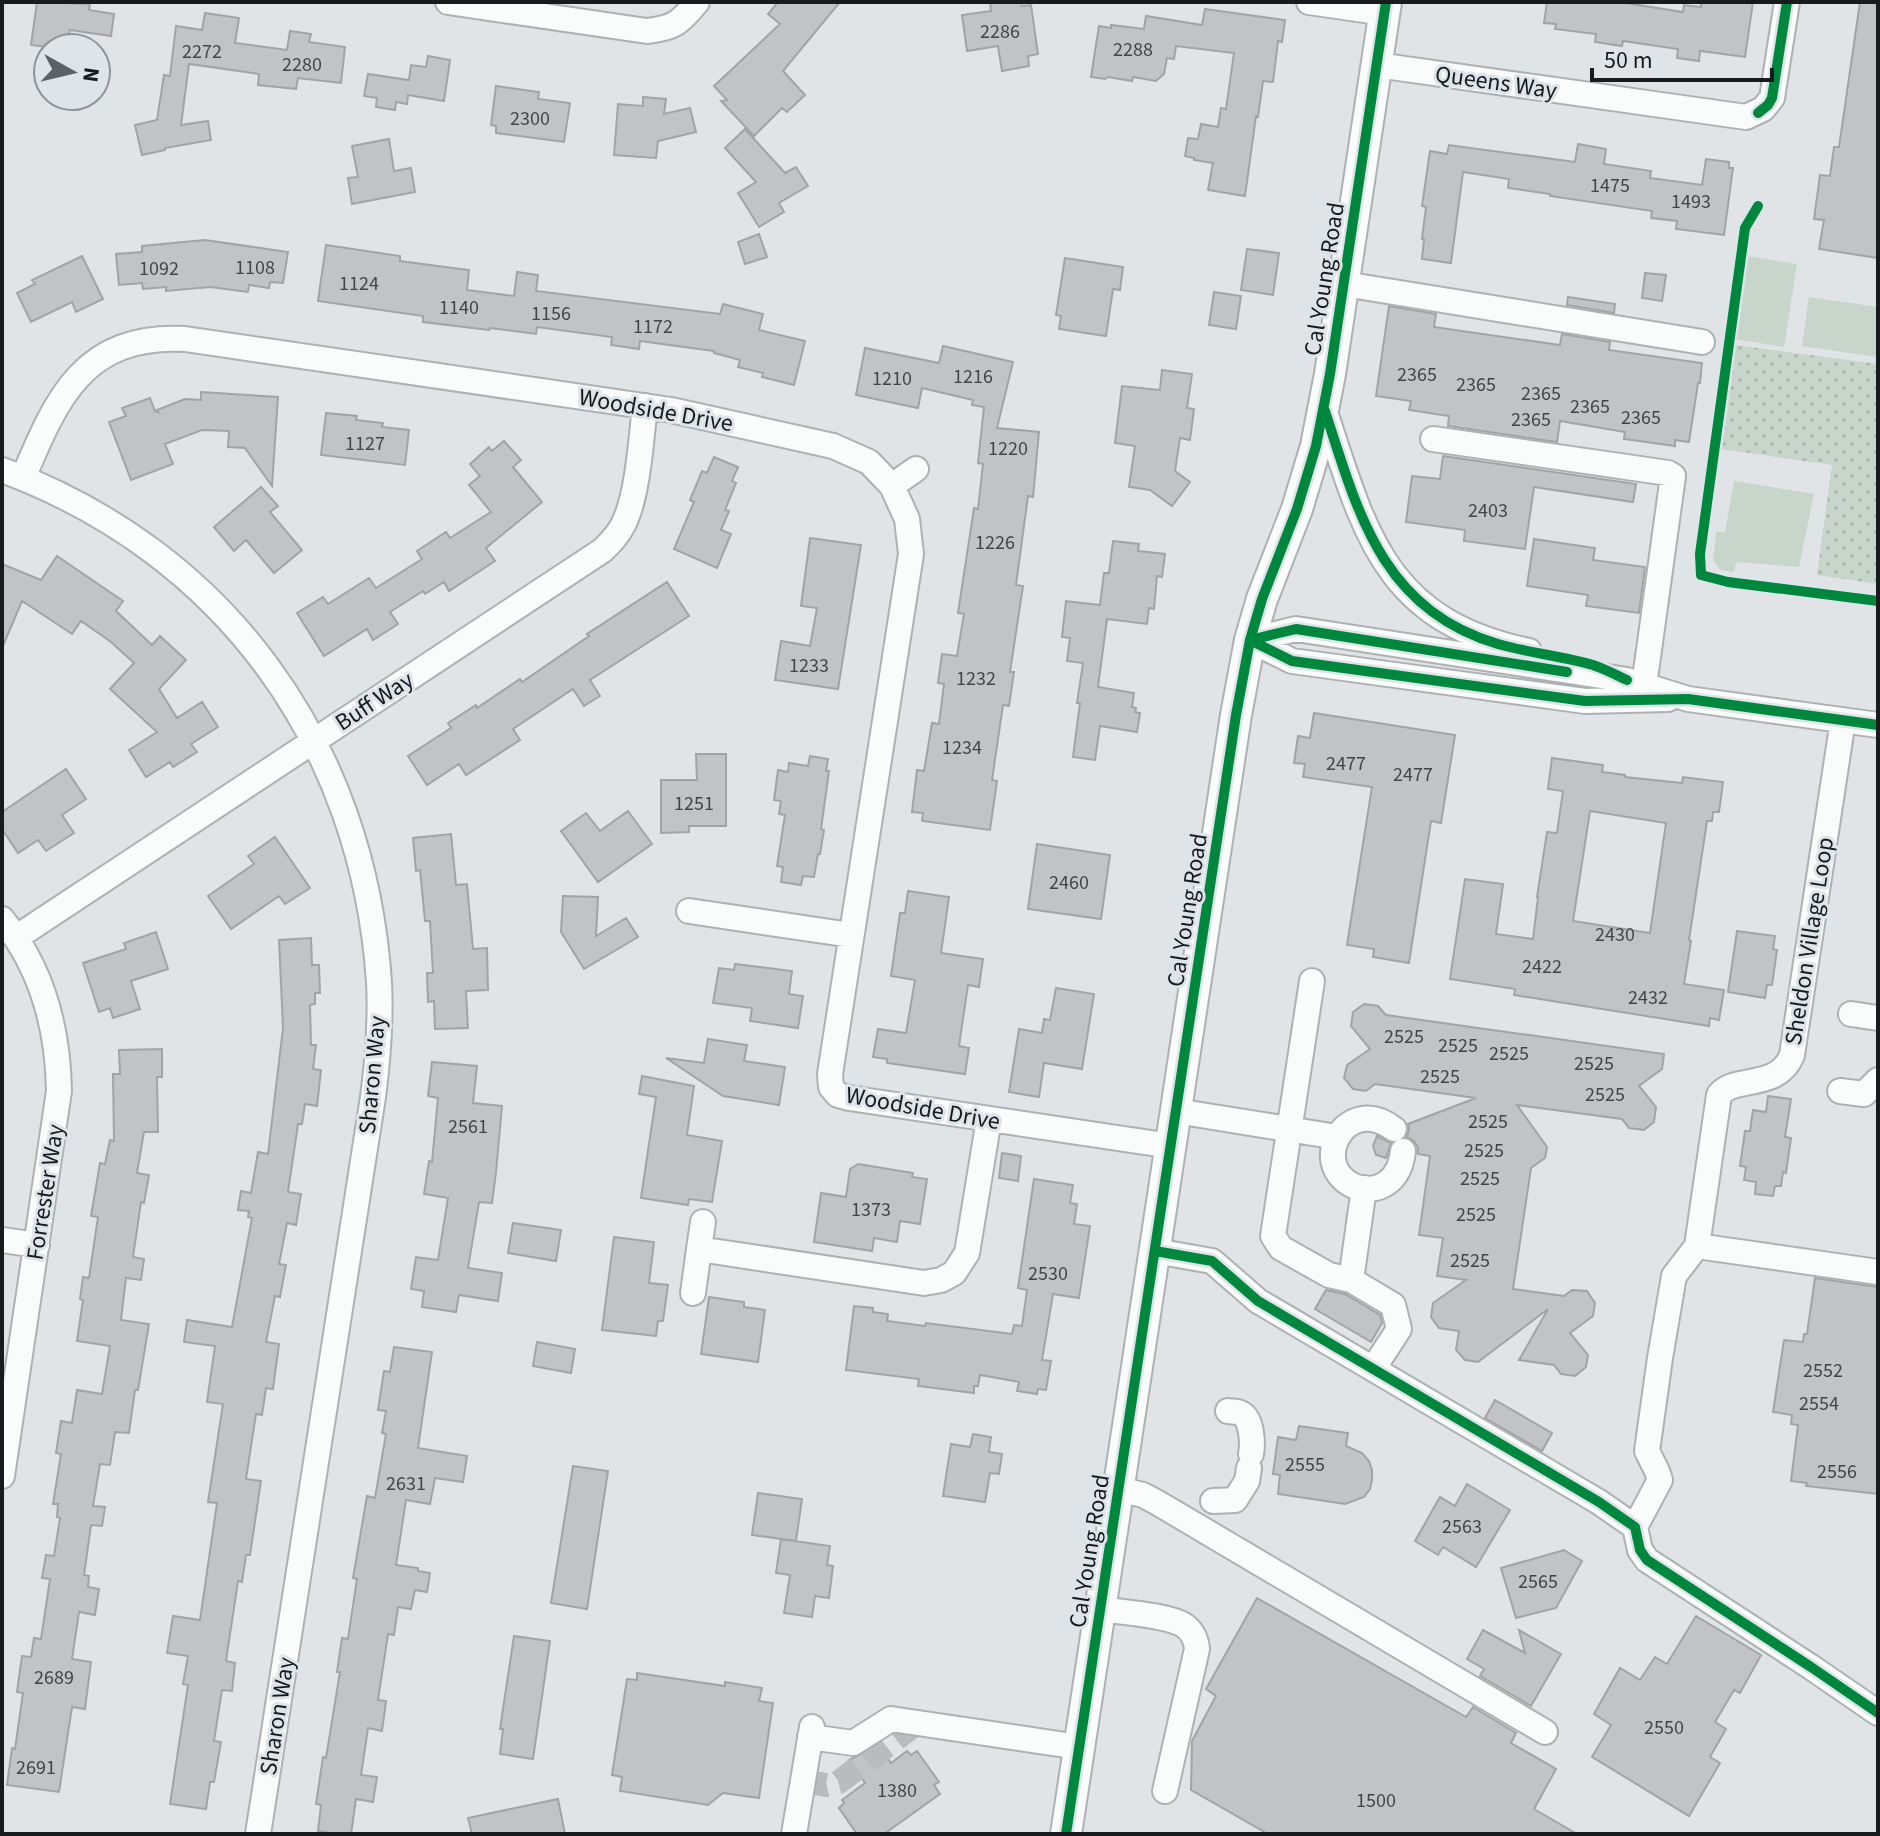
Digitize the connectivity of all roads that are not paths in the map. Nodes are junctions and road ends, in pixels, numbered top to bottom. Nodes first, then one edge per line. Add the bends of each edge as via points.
1 (448, 2) edge
2 (697, 2) edge
3 (1309, 2) edge
4 (1787, 2) edge
5 (1386, 8) edge
6 (1377, 65) junction
7 (1344, 284) junction
8 (1702, 342) dead end
9 (645, 406) junction
10 (1324, 409) junction
11 (1433, 439) dead end
12 (916, 469) dead end
13 (13, 474) edge
14 (892, 486) junction
15 (1250, 640) junction
16 (1635, 683) junction
17 (1688, 699) junction
18 (1843, 720) junction
19 (1878, 725) edge
20 (314, 741) junction
21 (689, 911) dead end
22 (9, 928) edge
23 (851, 935) junction
24 (1312, 981) dead end
25 (1851, 1014) dead end
26 (1878, 1018) edge
27 (1878, 1080) edge
28 (1840, 1091) dead end
29 (1176, 1111) junction
30 (989, 1119) junction
31 (1288, 1130) junction
32 (1337, 1137) junction
33 (1171, 1146) junction
34 (1364, 1188) junction
35 (703, 1222) dead end
36 (2, 1240) edge
37 (37, 1245) junction
38 (1697, 1246) junction
39 (699, 1249) junction
40 (1155, 1251) junction
41 (1878, 1272) edge
42 (1351, 1280) junction
43 (693, 1293) dead end
44 (1373, 1369) junction
45 (1228, 1411) dead end
46 (2, 1476) edge
47 (1118, 1489) junction
48 (1213, 1501) dead end
49 (1635, 1527) junction
50 (1100, 1609) junction
51 (1873, 1701) edge
52 (1545, 1732) dead end
53 (1079, 1747) junction
54 (1165, 1791) dead end
55 (258, 1834) edge
56 (794, 1834) edge
57 (1066, 1834) edge

1 - 2 street via 647,31 674,25
3 - 5 street
4 - 6 street, Queens Way via 1772,98 1751,116
5 - 6 main road, Cal Young Road
6 - 7 main road, Cal Young Road
7 - 8 street
7 - 10 main road, Cal Young Road
9 - 13 street, Woodside Drive via 185,339 154,339 121,346 86,369 56,405
9 - 14 street, Woodside Drive via 833,446 869,462
9 - 20 street, Buff Way via 631,501 612,541
10 - 15 main road, Cal Young Road via 1306,481
10 - 16 street via 1370,537 1414,597 1451,625 1481,638 1593,665
11 - 16 street via 1673,476
12 - 14 street
13 - 20 street, Sharon Way via 97,514 159,555 239,630 279,682
14 - 23 street, Woodside Drive via 907,519 911,554
15 - 16 street via 1296,629
15 - 17 street via 1292,661 1585,701
15 - 29 main road, Cal Young Road
16 - 17 street
17 - 18 street
18 - 19 street
18 - 38 street, Sheldon Village Loop via 1792,1055 1768,1078 1720,1090
20 - 22 street, Buff Way
20 - 55 street, Sharon Way via 343,810 370,911 379,984 378,1057
21 - 23 street
22 - 37 street, Forrester Way via 43,991 59,1070
23 - 30 street, Woodside Drive via 830,1074 833,1092
24 - 31 street
25 - 26 street
27 - 28 street via 1864,1094
29 - 31 street
29 - 33 main road, Cal Young Road
30 - 33 street, Woodside Drive
30 - 39 street via 970,1246 954,1273 941,1280 924,1283
31 - 32 street
31 - 42 street via 1273,1236 1281,1248 1329,1275
32 - 34 street via 1333,1153 1339,1174
32 - 34 street via 1350,1123 1373,1119 1385,1122 1399,1140 1402,1163 1397,1173 1380,1187
33 - 40 main road, Cal Young Road
34 - 42 street
35 - 39 street
36 - 37 street
37 - 46 street, Forrester Way
38 - 41 street
38 - 49 street, Sheldon Village Loop via 1672,1282 1647,1446 1660,1480
39 - 43 street
40 - 44 street via 1212,1261 1258,1301
40 - 47 main road, Cal Young Road
42 - 44 street via 1393,1305 1399,1329
44 - 49 street
45 - 48 street via 1242,1414 1253,1441 1247,1481 1235,1500
47 - 50 main road, Cal Young Road
47 - 52 street via 1158,1503
49 - 51 street via 1647,1560
50 - 53 main road, Cal Young Road
50 - 54 street via 1174,1621 1188,1628 1196,1641
53 - 56 street via 891,1719 853,1743 811,1732
53 - 57 main road, Cal Young Road

